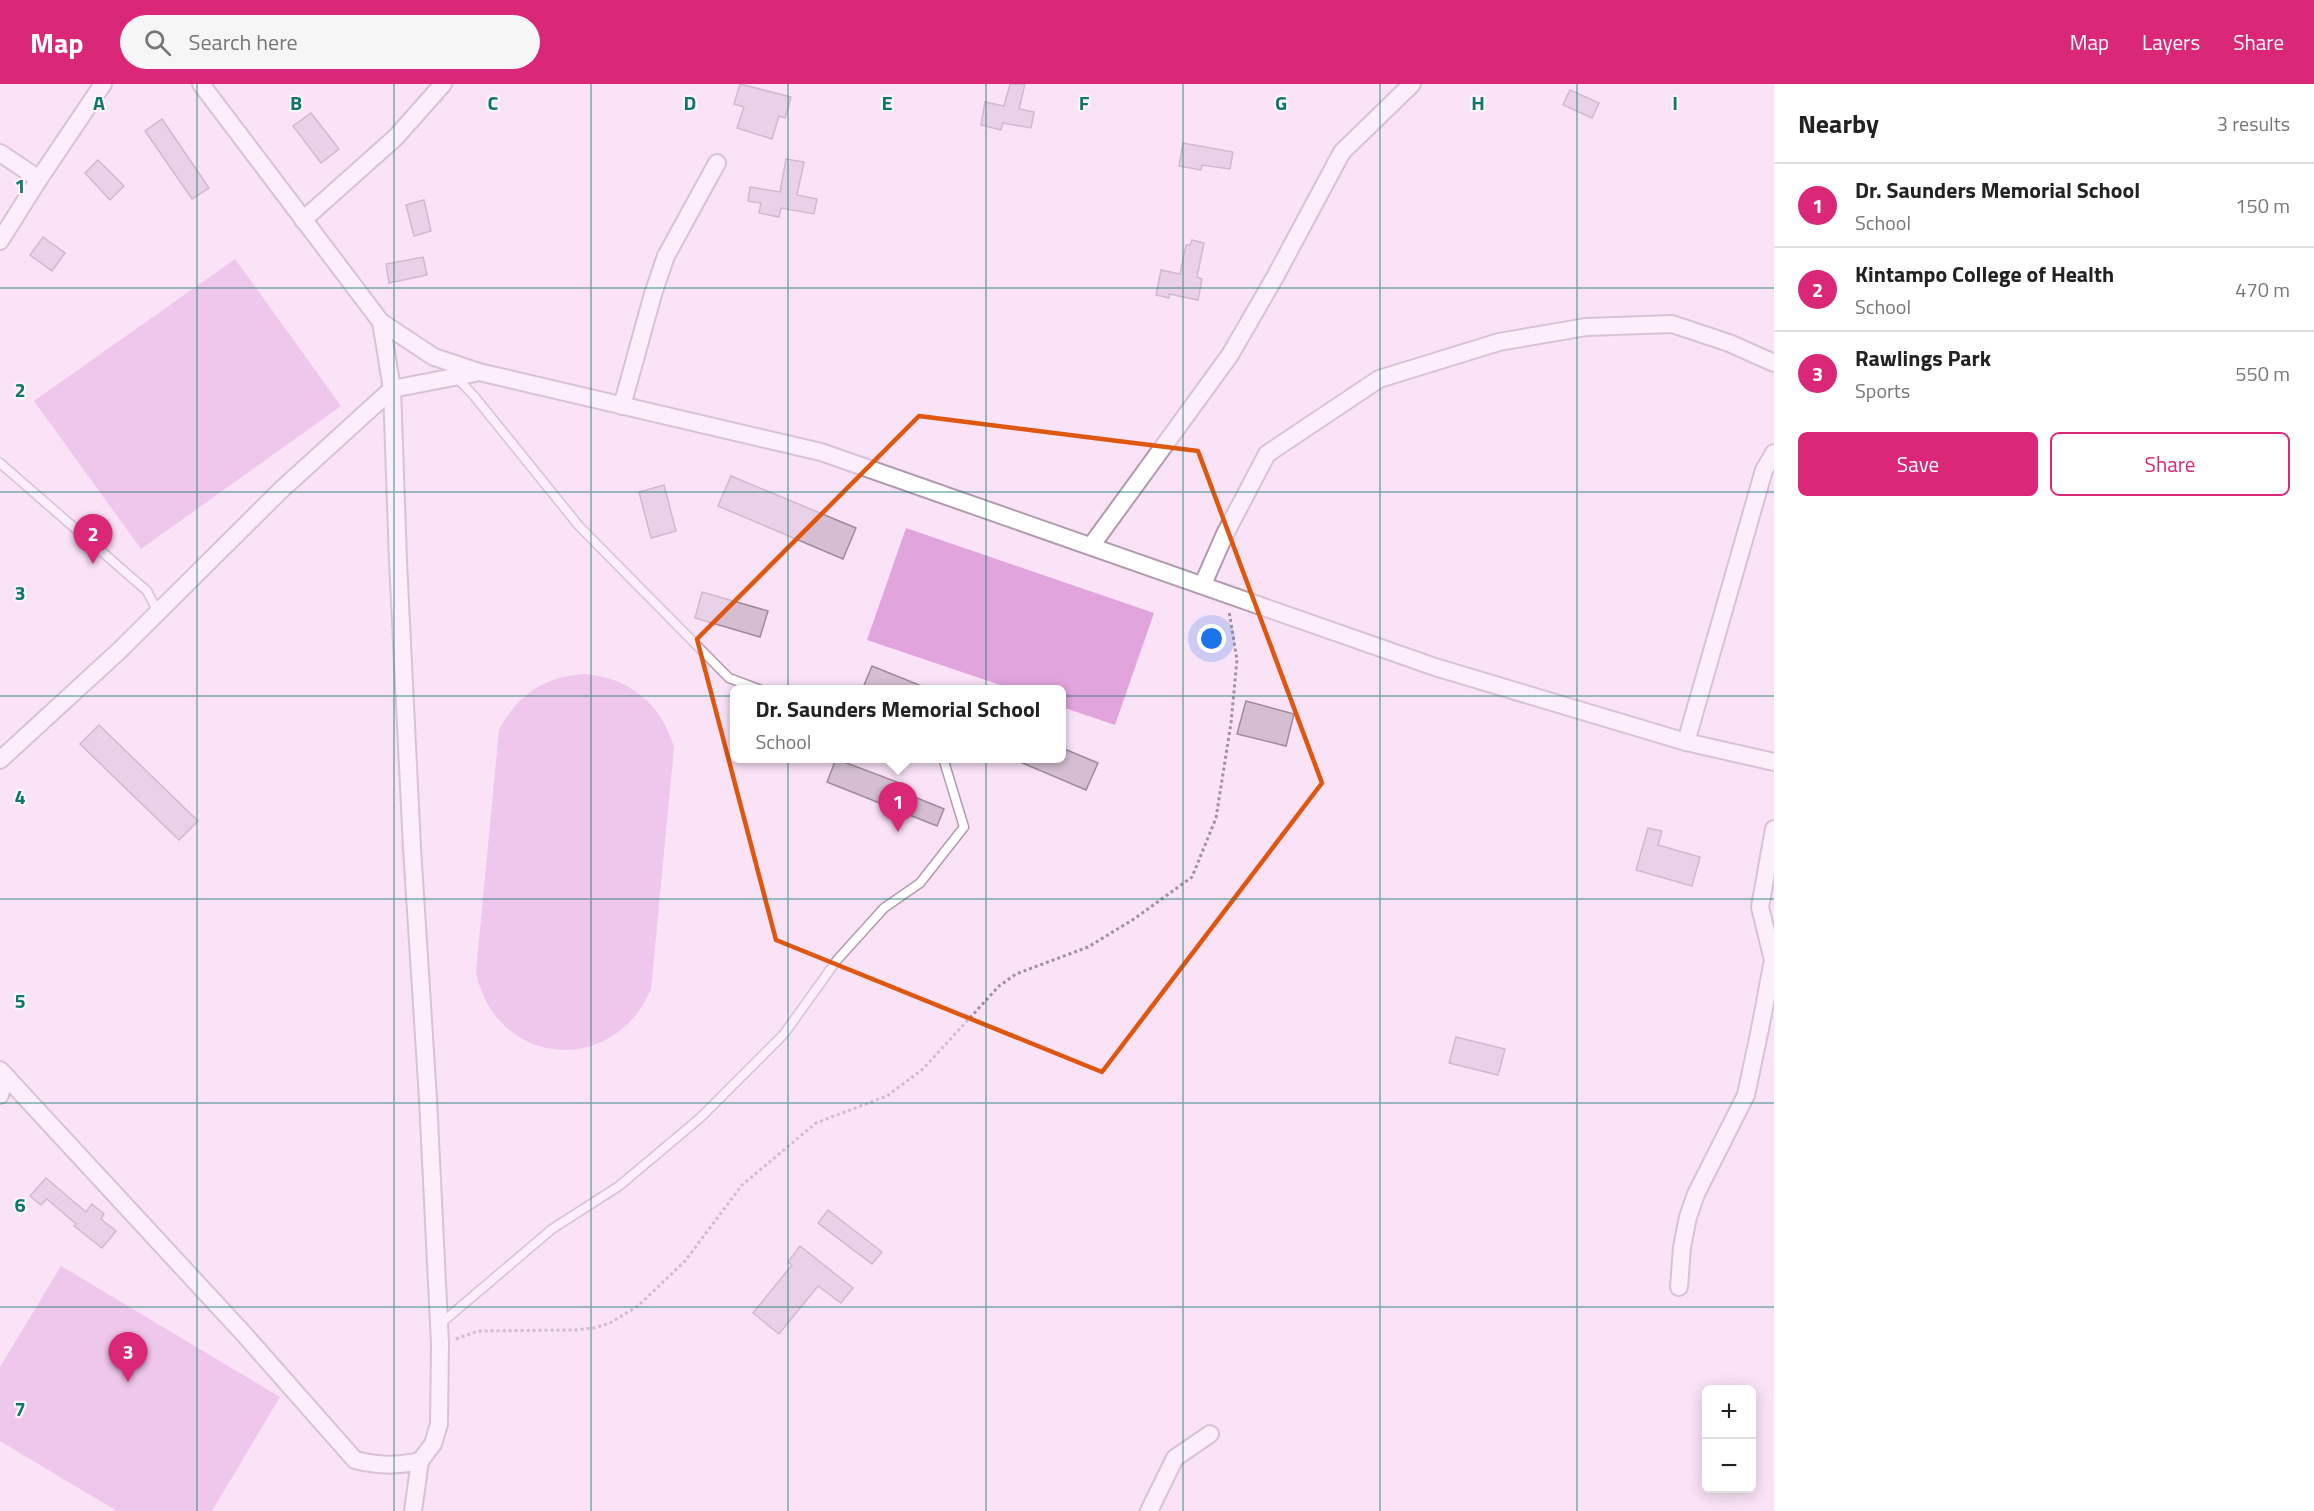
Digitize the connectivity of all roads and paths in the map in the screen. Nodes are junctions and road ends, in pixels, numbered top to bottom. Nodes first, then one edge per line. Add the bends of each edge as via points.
1 (104, 84) edge
2 (201, 84) edge
3 (443, 84) edge
4 (1412, 84) edge
5 (0, 153) edge
6 (717, 163) dead end
7 (39, 179) junction
8 (303, 220) junction
9 (0, 241) edge
10 (381, 322) junction
11 (1774, 363) edge
12 (479, 372) junction
13 (455, 376) junction
14 (392, 389) junction
15 (621, 406) junction
16 (1774, 453) edge
17 (0, 463) edge
18 (1091, 546) junction
19 (1203, 584) junction
20 (1226, 592) junction
21 (158, 612) junction
22 (748, 685) edge
23 (1686, 742) junction
24 (0, 760) edge
25 (1774, 762) edge
26 (945, 763) edge
27 (1774, 829) edge
28 (2, 1072) edge
29 (0, 1095) edge
30 (1679, 1287) dead end
31 (439, 1326) junction
32 (440, 1344) junction
33 (1210, 1434) dead end
34 (420, 1461) junction
35 (413, 1511) edge
36 (1149, 1511) edge

1 - 7 street
2 - 8 street
3 - 8 street via 396,137
4 - 18 street via 1342,152 1230,355
5 - 7 street
6 - 15 street via 666,256
7 - 9 street
8 - 10 street
10 - 12 street via 434,357
10 - 14 street
11 - 19 street via 1672,324 1586,327 1499,342 1379,379 1267,454
12 - 13 street
12 - 15 street
13 - 14 street
13 - 22 lane via 579,526 729,678
14 - 21 street via 280,490
14 - 31 street via 408,777
15 - 18 street via 822,452
16 - 23 street via 1764,470
17 - 21 lane via 147,591
18 - 19 street
19 - 20 street
20 - 23 street via 1435,667
20 - 32 path via 1237,660 1231,723 1216,818 1192,877 1088,947 1016,974 999,986 923,1069 887,1096 816,1123 742,1185 685,1261 638,1306 594,1328 478,1331
21 - 24 street
23 - 25 street
26 - 31 lane via 964,827 920,883 884,908 837,960 784,1034 700,1118 619,1186 552,1229
27 - 30 street via 1760,907 1773,960 1760,1029 1746,1095 1688,1216
28 - 29 street
28 - 34 street via 355,1460 377,1466
31 - 32 street
32 - 34 street via 439,1424 433,1444
33 - 36 street via 1175,1458
34 - 35 street

